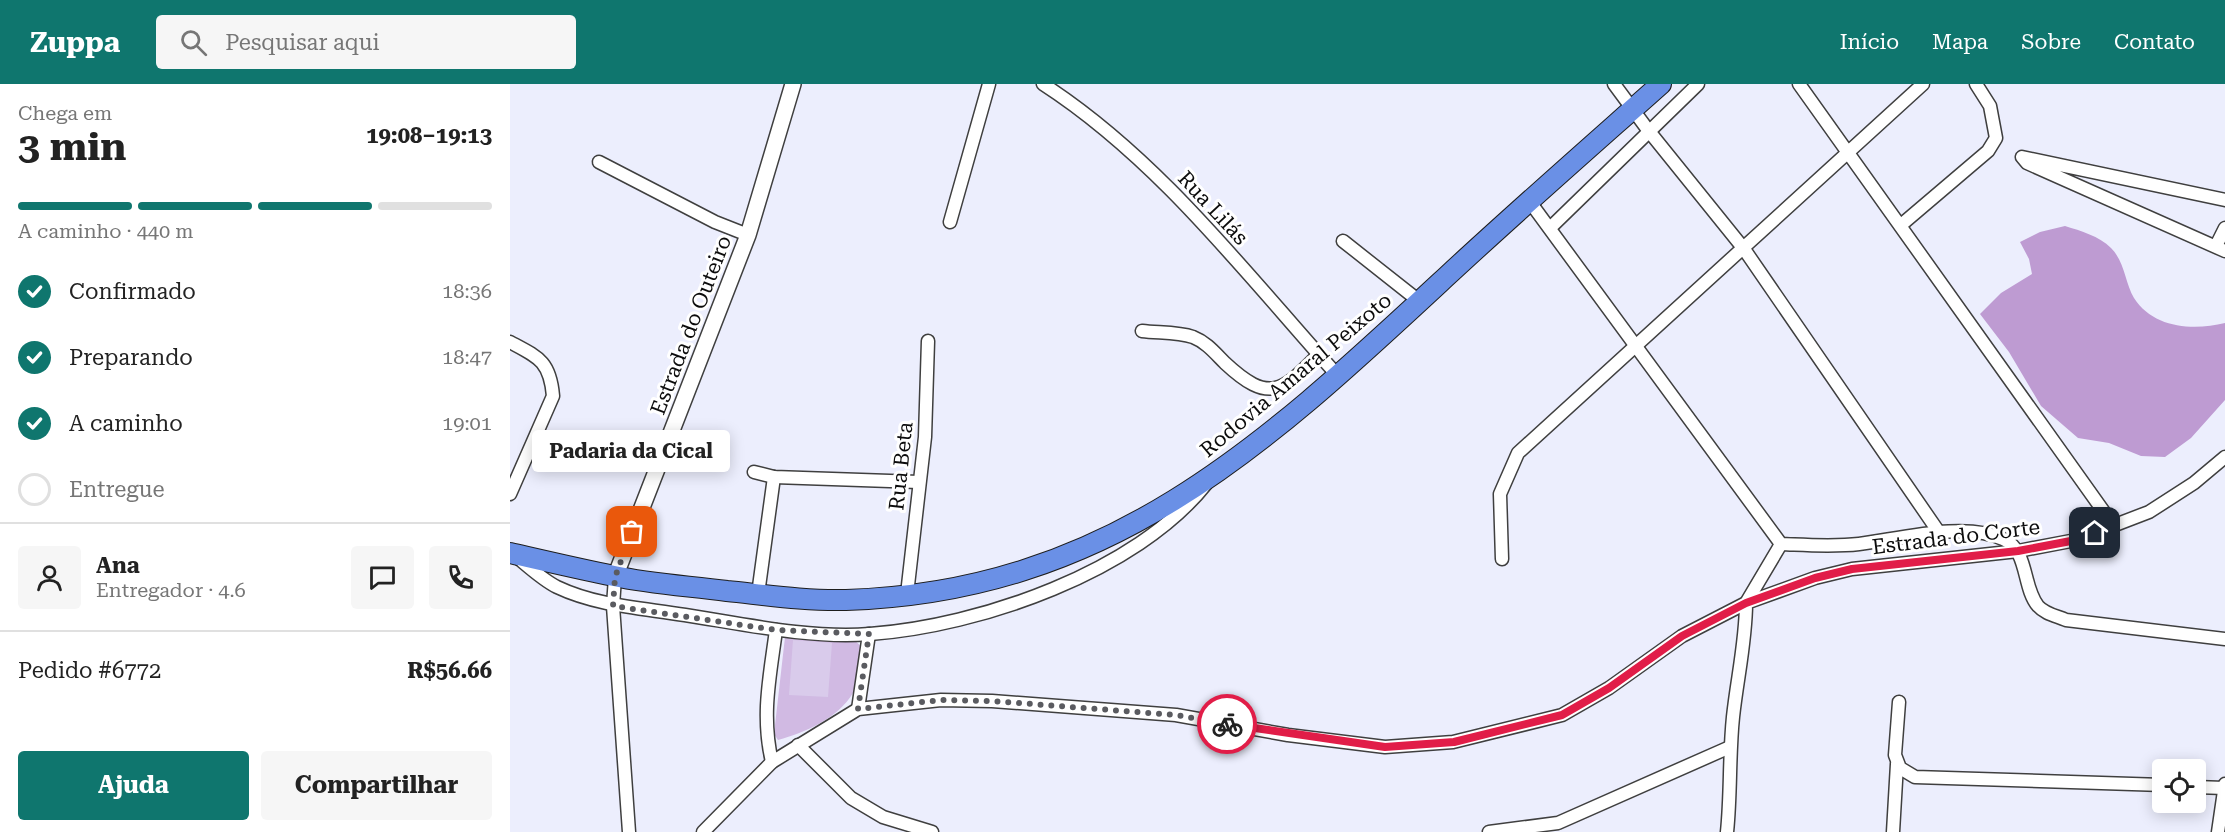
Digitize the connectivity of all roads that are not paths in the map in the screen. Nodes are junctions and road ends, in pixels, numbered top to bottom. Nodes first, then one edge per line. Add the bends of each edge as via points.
1 (794, 84) edge
2 (989, 84) edge
3 (1043, 84) edge
4 (1614, 84) edge
5 (1661, 84) edge
6 (1698, 84) edge
7 (1798, 84) edge
8 (1923, 84) edge
9 (1976, 84) edge
10 (1632, 110) junction
11 (1648, 130) junction
12 (1846, 153) junction
13 (599, 162) dead end
14 (2225, 200) edge
15 (1530, 202) junction
16 (950, 222) dead end
17 (1900, 225) junction
18 (1550, 228) junction
19 (2225, 228) edge
20 (748, 235) junction
21 (1343, 241) dead end
22 (1744, 249) junction
23 (2220, 249) edge
24 (1419, 301) junction
25 (1142, 331) dead end
26 (928, 341) dead end
27 (510, 342) edge
28 (1634, 344) junction
29 (1319, 354) junction
30 (1338, 376) junction
31 (2225, 457) edge
32 (754, 472) dead end
33 (774, 477) junction
34 (1212, 477) junction
35 (919, 482) junction
36 (510, 494) edge
37 (2114, 526) junction
38 (1938, 531) junction
39 (1781, 544) junction
40 (2018, 551) junction
41 (512, 554) edge
42 (1502, 558) dead end
43 (615, 577) junction
44 (758, 594) junction
45 (907, 594) junction
46 (1746, 603) junction
47 (613, 606) junction
48 (776, 630) junction
49 (869, 634) junction
50 (2225, 639) edge
51 (1899, 702) dead end
52 (858, 709) junction
53 (798, 745) junction
54 (1730, 747) junction
55 (772, 762) junction
56 (1897, 764) junction
57 (2152, 786) edge
58 (2225, 786) edge
59 (2206, 787) edge
60 (1558, 827) edge
61 (629, 832) edge
62 (703, 832) edge
63 (932, 832) edge
64 (1489, 832) edge
65 (1727, 832) edge
66 (1893, 832) edge
67 (2218, 832) edge

1 - 20 street, Estrada do Outeiro
2 - 16 street
3 - 29 street, Rua Lilás via 1140,159
4 - 10 street
5 - 10 highway, Rodovia Amaral Peixoto
6 - 11 street
7 - 12 street
8 - 12 street
9 - 17 street via 1990,106 1996,138 1989,151
10 - 11 street
10 - 15 highway, Rodovia Amaral Peixoto
11 - 18 street
11 - 22 street
12 - 17 street
12 - 22 street
13 - 20 street
14 - 23 street via 2022,158
15 - 18 street
15 - 24 highway, Rodovia Amaral Peixoto
17 - 37 street
18 - 28 street
19 - 23 street
20 - 43 street, Estrada do Outeiro
21 - 24 street
22 - 28 street
22 - 38 street
24 - 30 highway, Rodovia Amaral Peixoto
25 - 29 street via 1192,337 1266,390 1286,386
26 - 35 street, Rua Beta via 925,437
27 - 36 street via 541,358 553,396
28 - 39 street
28 - 42 street via 1518,453 1500,494
29 - 30 street, Rua Lilás
30 - 34 highway, Rodovia Amaral Peixoto
31 - 37 street, Estrada do Corte via 2170,500
32 - 33 street
33 - 35 street
33 - 44 street
34 - 45 highway, Rodovia Amaral Peixoto via 1086,548 994,579
34 - 49 street via 1187,508 1155,534 1095,569 1028,600 936,624
35 - 45 street, Rua Beta
37 - 40 street, Estrada do Corte via 2076,540
38 - 39 street via 1839,545
38 - 40 street via 1995,536
39 - 46 street
40 - 46 street, Estrada do Corte via 1852,569
40 - 50 street via 2037,605 2048,614 2066,620
41 - 43 highway, Rodovia Amaral Peixoto
41 - 47 street via 558,587
43 - 44 highway, Rodovia Amaral Peixoto
43 - 47 street
44 - 45 highway, Rodovia Amaral Peixoto via 813,600
46 - 52 street, Estrada do Corte via 1682,636 1609,688 1562,715 1454,742 1385,747 1176,715 992,701 941,700
46 - 54 street
47 - 48 street
47 - 61 street
48 - 49 street
48 - 55 street via 766,717
49 - 52 street
51 - 56 street
52 - 53 street, Estrada do Corte
53 - 55 street, Estrada do Corte
53 - 63 street via 851,798 883,817
54 - 60 street
54 - 65 street
55 - 62 street, Estrada do Corte
56 - 57 street via 1904,773 1915,777
56 - 66 street
58 - 59 street
58 - 67 street
60 - 64 street

